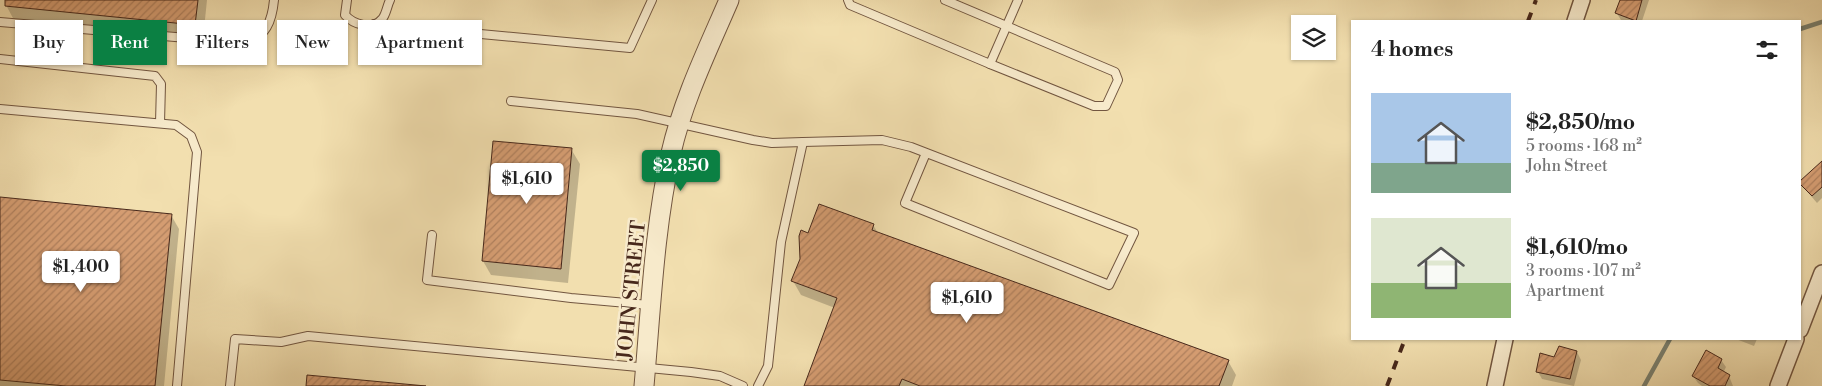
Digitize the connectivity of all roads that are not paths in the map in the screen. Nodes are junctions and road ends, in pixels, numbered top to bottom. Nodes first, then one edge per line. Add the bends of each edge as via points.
1 (274, 0) edge
2 (347, 0) edge
3 (390, 0) edge
4 (652, 0) edge
5 (729, 0) edge
6 (848, 0) edge
7 (945, 0) edge
8 (1018, 0) edge
9 (1582, 0) edge
10 (382, 20) edge
11 (1575, 20) edge
12 (0, 22) edge
13 (358, 24) edge
14 (1006, 26) junction
15 (482, 34) edge
16 (0, 60) edge
17 (990, 64) junction
18 (511, 101) dead end
19 (0, 109) edge
20 (681, 122) junction
21 (160, 123) junction
22 (803, 142) junction
23 (926, 153) junction
24 (432, 235) dead end
25 (1822, 273) edge
26 (651, 305) junction
27 (1801, 327) edge
28 (1505, 340) edge
29 (1796, 340) edge
30 (645, 378) edge
31 (177, 386) edge
32 (230, 386) edge
33 (743, 386) edge
34 (758, 386) edge
35 (1495, 386) edge
36 (1778, 386) edge

1 - 12 lane via 263,34 245,43
2 - 13 lane via 345,15
3 - 10 lane
4 - 15 lane via 630,48
5 - 20 street, JOHN STREET
6 - 17 lane via 850,6
7 - 14 lane
8 - 14 lane
9 - 11 street
14 - 17 lane
14 - 17 lane via 1115,72 1118,80 1106,106 1094,106
16 - 21 lane via 155,76 161,84
18 - 20 lane via 637,114
19 - 21 lane
20 - 22 lane via 753,140
20 - 26 street, JOHN STREET via 664,192
21 - 31 lane via 176,125 191,136 197,152
22 - 23 lane via 882,140
22 - 34 lane via 781,242 768,366
23 - 23 lane via 1134,233 1110,285 905,203
24 - 26 lane via 427,280
25 - 27 street
26 - 30 street, JOHN STREET
28 - 35 street
29 - 36 street
30 - 32 lane via 308,336 281,342 235,340
30 - 33 lane via 720,376

